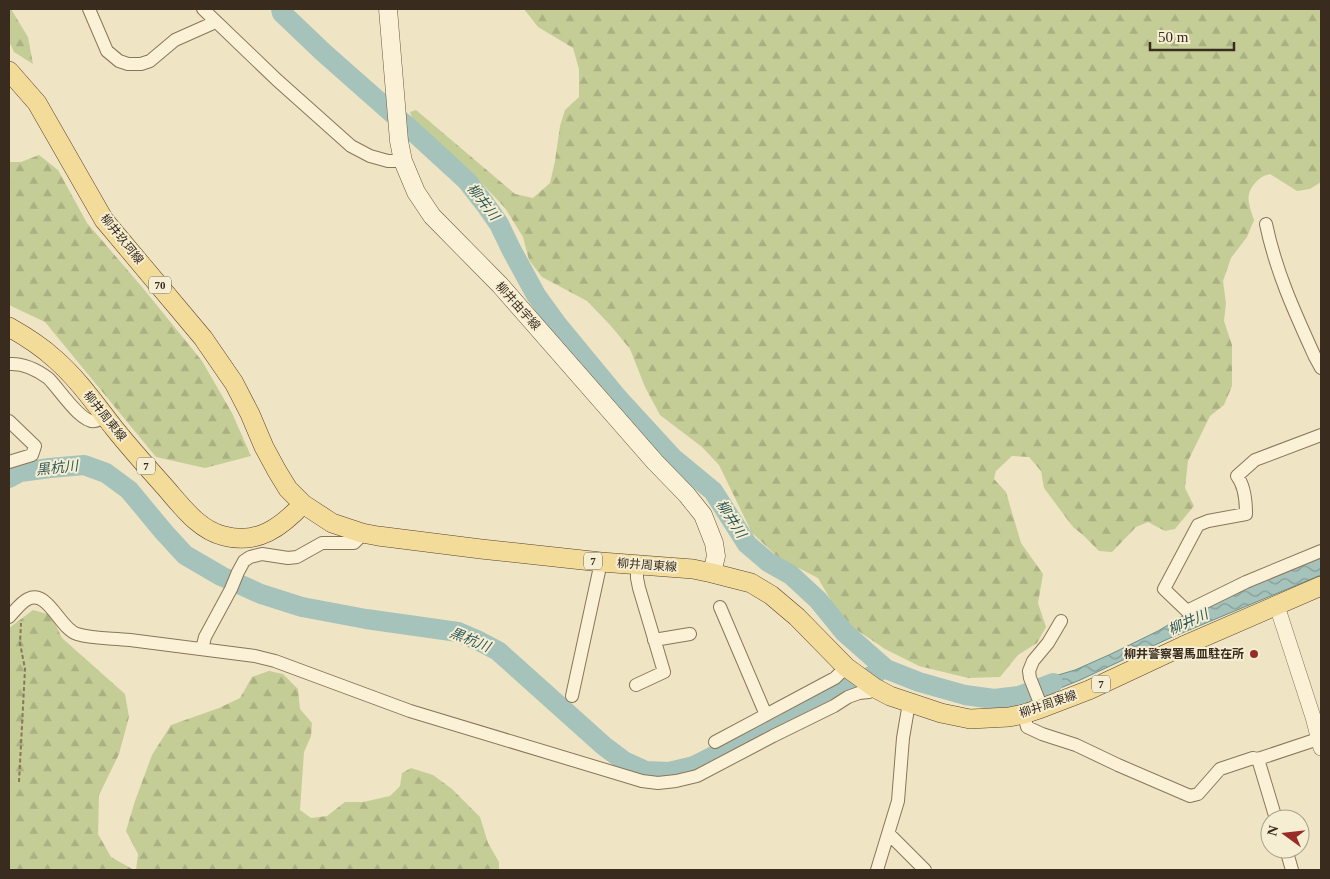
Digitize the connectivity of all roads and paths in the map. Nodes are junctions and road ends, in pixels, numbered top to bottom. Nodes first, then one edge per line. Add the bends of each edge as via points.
1 (89, 9) edge
2 (203, 9) edge
3 (388, 9) edge
4 (215, 21) junction
5 (9, 71) edge
6 (403, 161) junction
7 (1266, 224) dead end
8 (9, 327) edge
9 (9, 364) edge
10 (1321, 368) edge
11 (103, 414) junction
12 (9, 421) edge
13 (1321, 435) edge
14 (9, 462) edge
15 (303, 504) junction
16 (362, 533) junction
17 (1321, 551) edge
18 (601, 562) junction
19 (638, 564) junction
20 (712, 572) junction
21 (1321, 586) edge
22 (1277, 606) junction
23 (720, 608) dead end
24 (15, 618) edge
25 (1062, 621) dead end
26 (690, 634) dead end
27 (654, 640) junction
28 (202, 649) junction
29 (850, 670) junction
30 (636, 686) dead end
31 (874, 687) junction
32 (572, 696) dead end
33 (909, 703) junction
34 (1041, 705) junction
35 (1024, 714) junction
36 (766, 715) junction
37 (1320, 741) edge
38 (715, 742) dead end
39 (1258, 759) junction
40 (19, 782) dead end
41 (1273, 809) edge
42 (889, 834) junction
43 (877, 870) edge
44 (925, 870) edge

1 - 4 street via 107,51 128,64 150,62 175,40
2 - 4 street
3 - 6 main road, 柳井由宇線
4 - 6 street via 351,146 370,156
5 - 15 main road, 柳井玖珂線 / 70 via 37,103 104,220 203,338 234,383 277,472
6 - 20 main road, 柳井由宇線 via 416,192 432,216 500,285 703,515 714,542 716,556
7 - 10 street via 1281,280
8 - 11 main road, 柳井周東線 / 7 via 56,359
9 - 11 street via 37,370 86,419 94,422
11 - 15 main road, 柳井周東線 / 7 via 187,512 222,536 239,539 271,531
12 - 14 street via 35,446 32,455
13 - 17 street via 1255,460 1237,476 1246,501 1246,514 1208,520 1198,525 1164,589 1187,611
15 - 16 main road, 柳井周東線 / 7 via 332,523
16 - 18 main road, 柳井周東線 / 7
16 - 28 street via 354,543 322,543 297,557 262,554 244,561
18 - 19 main road, 柳井周東線 / 7
18 - 32 street
19 - 20 main road, 柳井周東線 / 7
19 - 27 street via 639,588
20 - 29 main road, 柳井周東線 / 7 via 751,583 771,595
21 - 22 main road, 柳井周東線 / 7
22 - 34 main road, 柳井周東線 / 7 via 1088,690
22 - 37 street
23 - 36 street
24 - 28 street via 28,598 40,598 74,633
24 - 40 path via 25,669
25 - 34 street via 1029,671
26 - 27 street
27 - 30 street via 664,672
28 - 31 street via 275,661 457,726 658,783 698,776 848,697 869,692
29 - 31 main road, 柳井周東線 / 7
29 - 36 street
31 - 33 main road, 柳井周東線 / 7
33 - 35 main road, 柳井周東線 / 7 via 941,714 970,719
33 - 42 street via 898,801
34 - 35 main road, 柳井周東線 / 7
35 - 39 street via 1027,727 1076,744 1190,796 1198,794 1220,769
36 - 38 street
37 - 39 street
39 - 41 street
42 - 43 street
42 - 44 street

